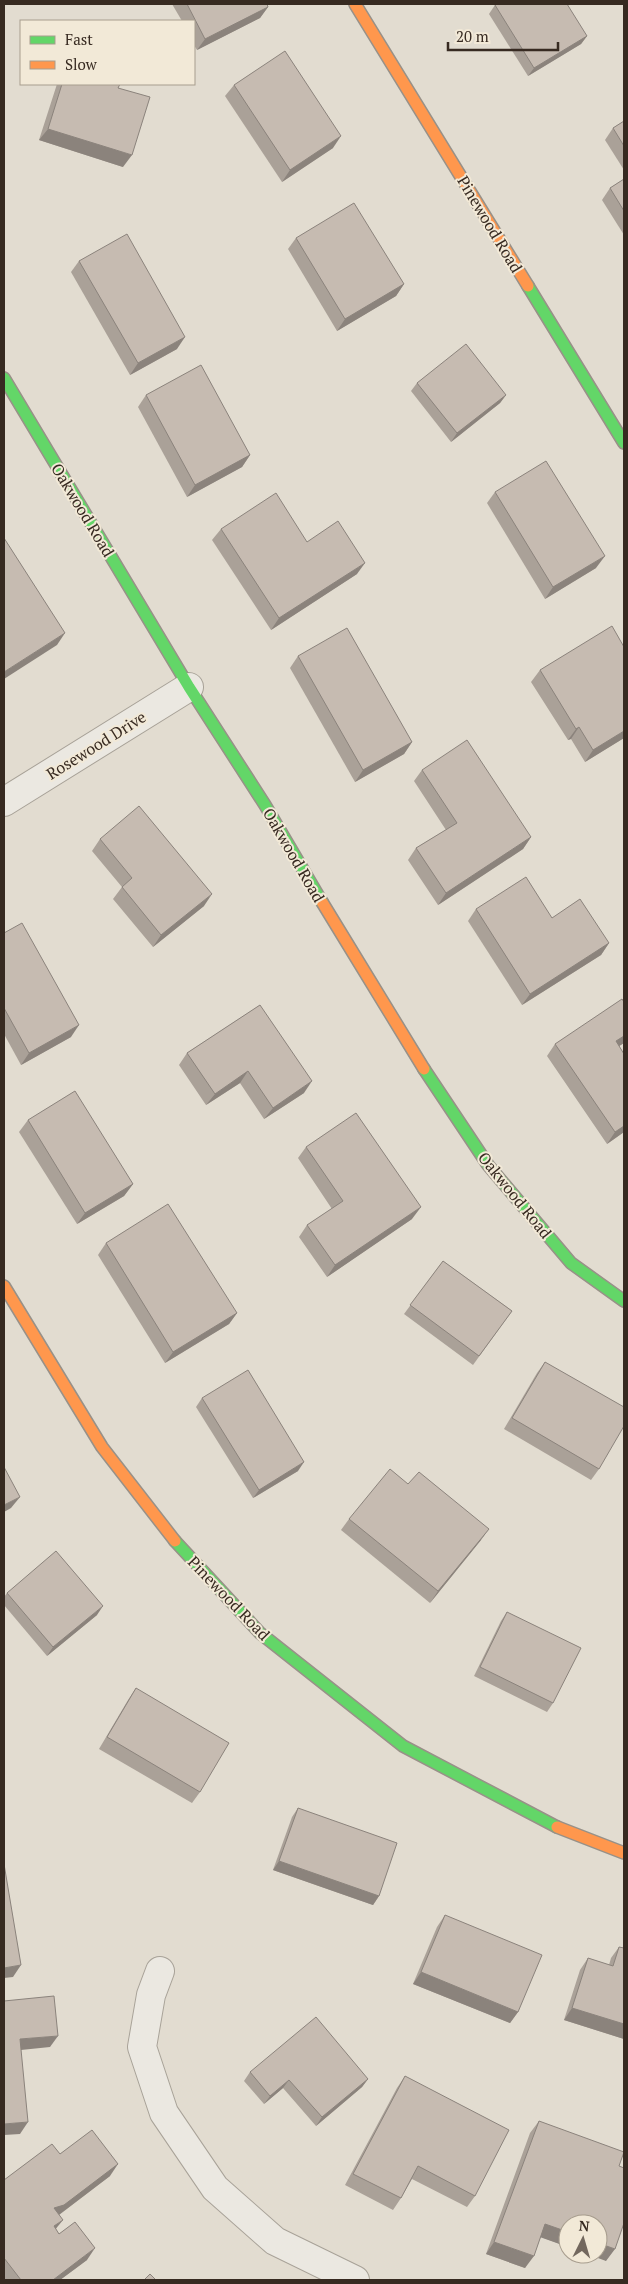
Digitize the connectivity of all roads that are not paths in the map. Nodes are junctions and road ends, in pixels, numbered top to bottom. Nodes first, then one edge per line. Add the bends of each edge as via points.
1 (355, 4) edge
2 (4, 378) edge
3 (624, 444) edge
4 (189, 686) junction
5 (4, 802) edge
6 (4, 1286) edge
7 (624, 1301) edge
8 (624, 1852) edge
9 (160, 1971) dead end
10 (355, 2280) edge

1 - 3 street, Pinewood Road
2 - 4 street, Oakwood Road
4 - 5 street, Rosewood Drive
4 - 7 street, Oakwood Road via 265,805 419,1062 488,1165 571,1263
6 - 8 street, Pinewood Road via 102,1447 175,1541 260,1633 403,1746 551,1825
9 - 10 street via 151,1995 142,2047 164,2113 215,2188 275,2241

